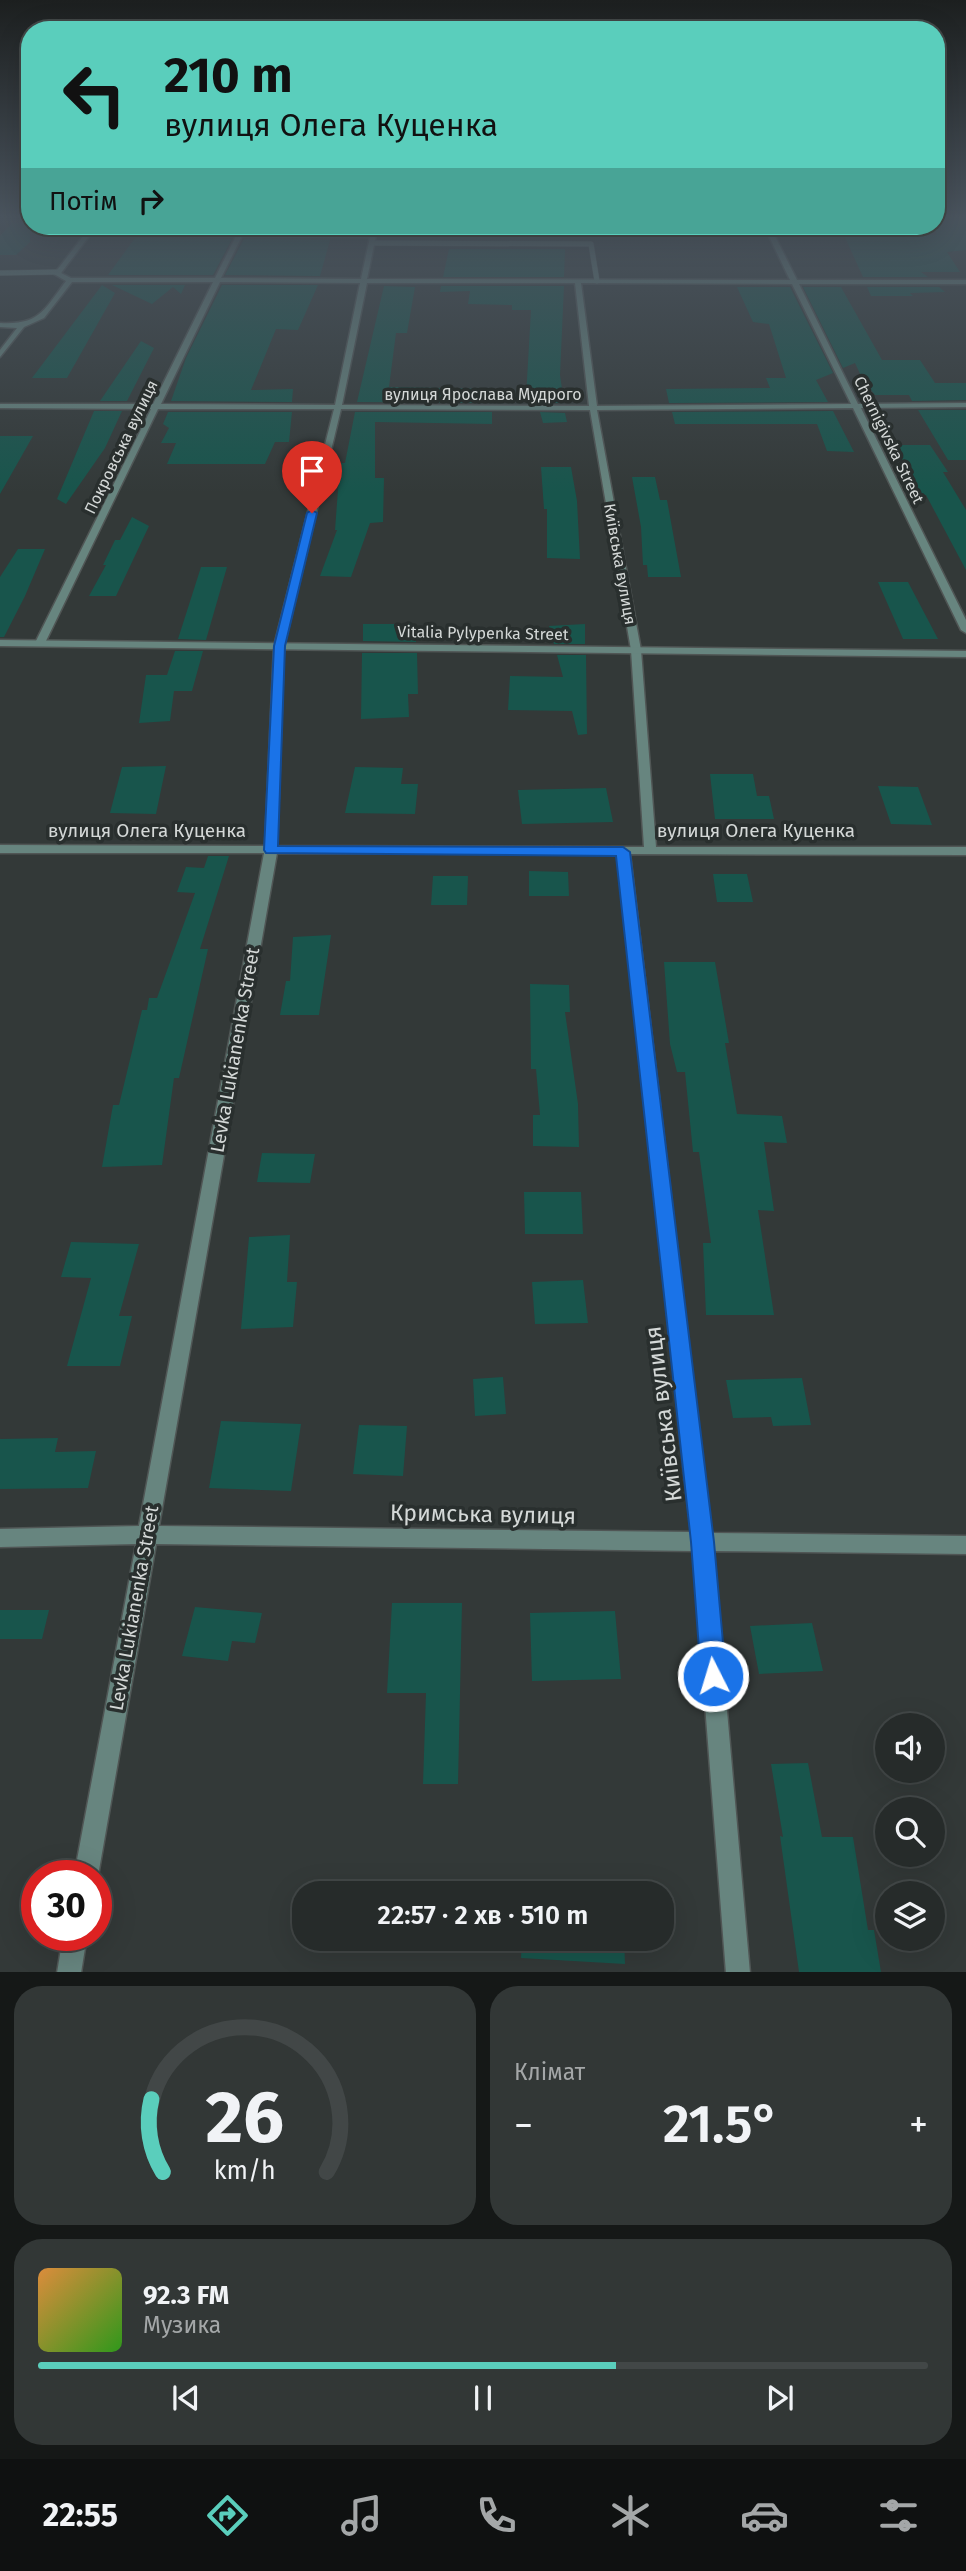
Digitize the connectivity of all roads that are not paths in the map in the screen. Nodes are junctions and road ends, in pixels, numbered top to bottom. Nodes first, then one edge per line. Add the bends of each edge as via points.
1 (48, 309) edge
2 (203, 309) edge
3 (357, 309) edge
4 (581, 309) edge
5 (809, 309) edge
6 (0, 325) edge
7 (22, 326) junction
8 (0, 355) edge
9 (856, 405) junction
10 (966, 405) edge
11 (0, 406) edge
12 (156, 406) junction
13 (338, 407) junction
14 (593, 408) junction
15 (966, 630) edge
16 (0, 643) edge
17 (40, 643) junction
18 (279, 646) junction
19 (636, 650) junction
20 (966, 654) edge
21 (0, 849) edge
22 (650, 849) junction
23 (271, 850) junction
24 (966, 851) edge
25 (623, 852) junction
26 (147, 1535) junction
27 (0, 1538) edge
28 (702, 1542) junction
29 (966, 1545) edge
30 (89, 1860) edge
31 (72, 1951) edge
32 (69, 1972) edge
33 (738, 1972) edge

1 - 7 street
2 - 12 street, Покровська вулиця
3 - 13 street, Levka Lukianenka Street
4 - 14 street, Київська вулиця
5 - 9 street, Chernigivska Street
6 - 7 street
7 - 8 street
9 - 10 street, вулиця Ярослава Мудрого
9 - 14 street, вулиця Ярослава Мудрого
9 - 15 street, Chernigivska Street
11 - 12 street, вулиця Ярослава Мудрого
12 - 13 street, вулиця Ярослава Мудрого
12 - 17 street, Покровська вулиця
13 - 14 street, вулиця Ярослава Мудрого
13 - 18 street, Levka Lukianenka Street
14 - 19 street, Київська вулиця
16 - 17 street, Vitalia Pylypenka Street
17 - 18 street, Vitalia Pylypenka Street
18 - 19 street, Vitalia Pylypenka Street
18 - 23 street, Levka Lukianenka Street
19 - 20 street, Vitalia Pylypenka Street
19 - 22 street, Київська вулиця
21 - 23 street, вулиця Олега Куценка
22 - 24 street, вулиця Олега Куценка
22 - 25 street, вулиця Олега Куценка
23 - 25 street, вулиця Олега Куценка
23 - 26 street, Levka Lukianenka Street
25 - 28 street, Київська вулиця
26 - 27 street, Кримська вулиця
26 - 28 street, Кримська вулиця
26 - 30 street, Levka Lukianenka Street
28 - 29 street, Кримська вулиця
28 - 33 street, Київська вулиця
31 - 32 street

